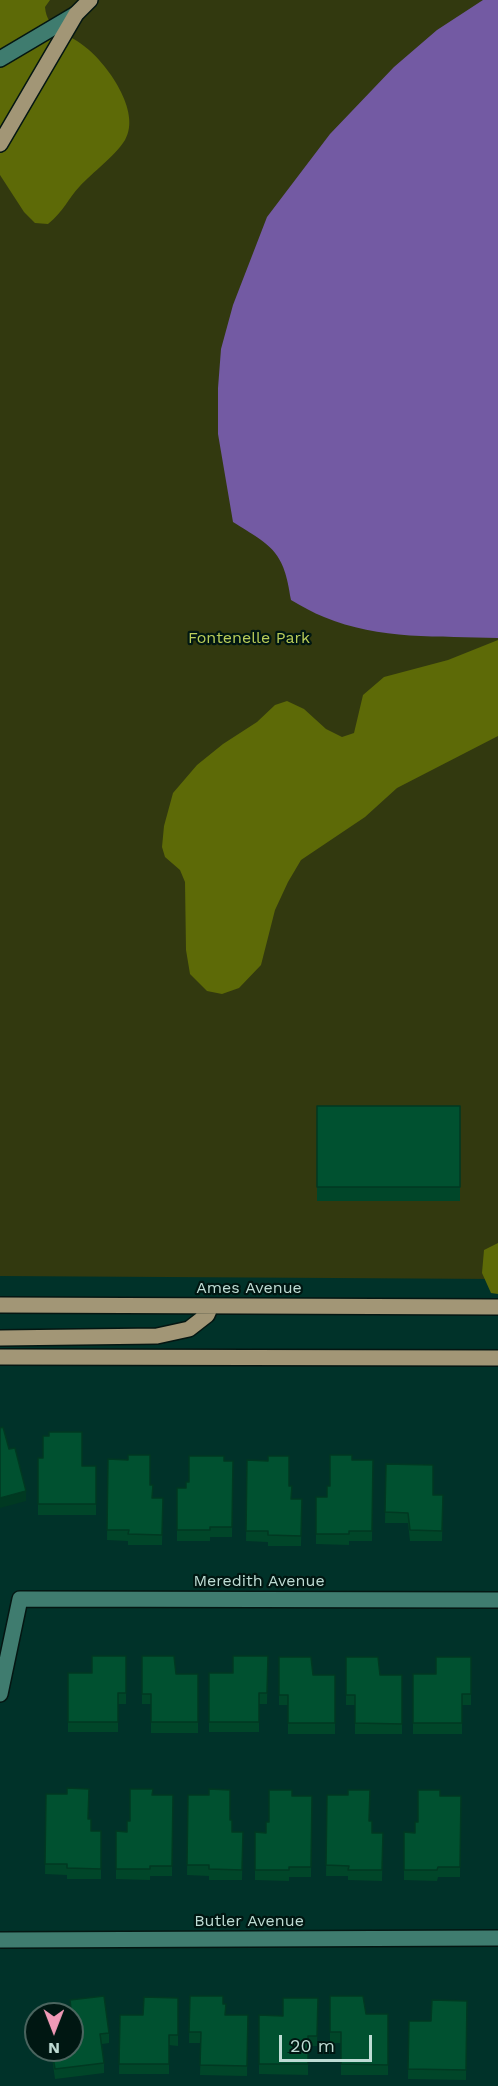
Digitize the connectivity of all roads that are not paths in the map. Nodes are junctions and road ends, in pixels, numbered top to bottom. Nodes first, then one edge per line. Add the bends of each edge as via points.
1 (90, 0) edge
2 (76, 14) junction
3 (0, 59) edge
4 (1, 139) edge
5 (0, 1305) edge
6 (211, 1306) junction
7 (498, 1307) edge
8 (0, 1338) edge
9 (0, 1356) edge
10 (498, 1358) edge
11 (498, 1600) edge
12 (0, 1694) edge
13 (498, 1938) edge
14 (0, 1940) edge

1 - 2 main road
2 - 3 street
2 - 4 main road
5 - 6 main road, Ames Avenue
6 - 7 main road, Ames Avenue
6 - 8 main road via 207,1315 189,1329 157,1336
9 - 10 main road
11 - 12 street, Meredith Avenue via 20,1599
13 - 14 street, Butler Avenue

